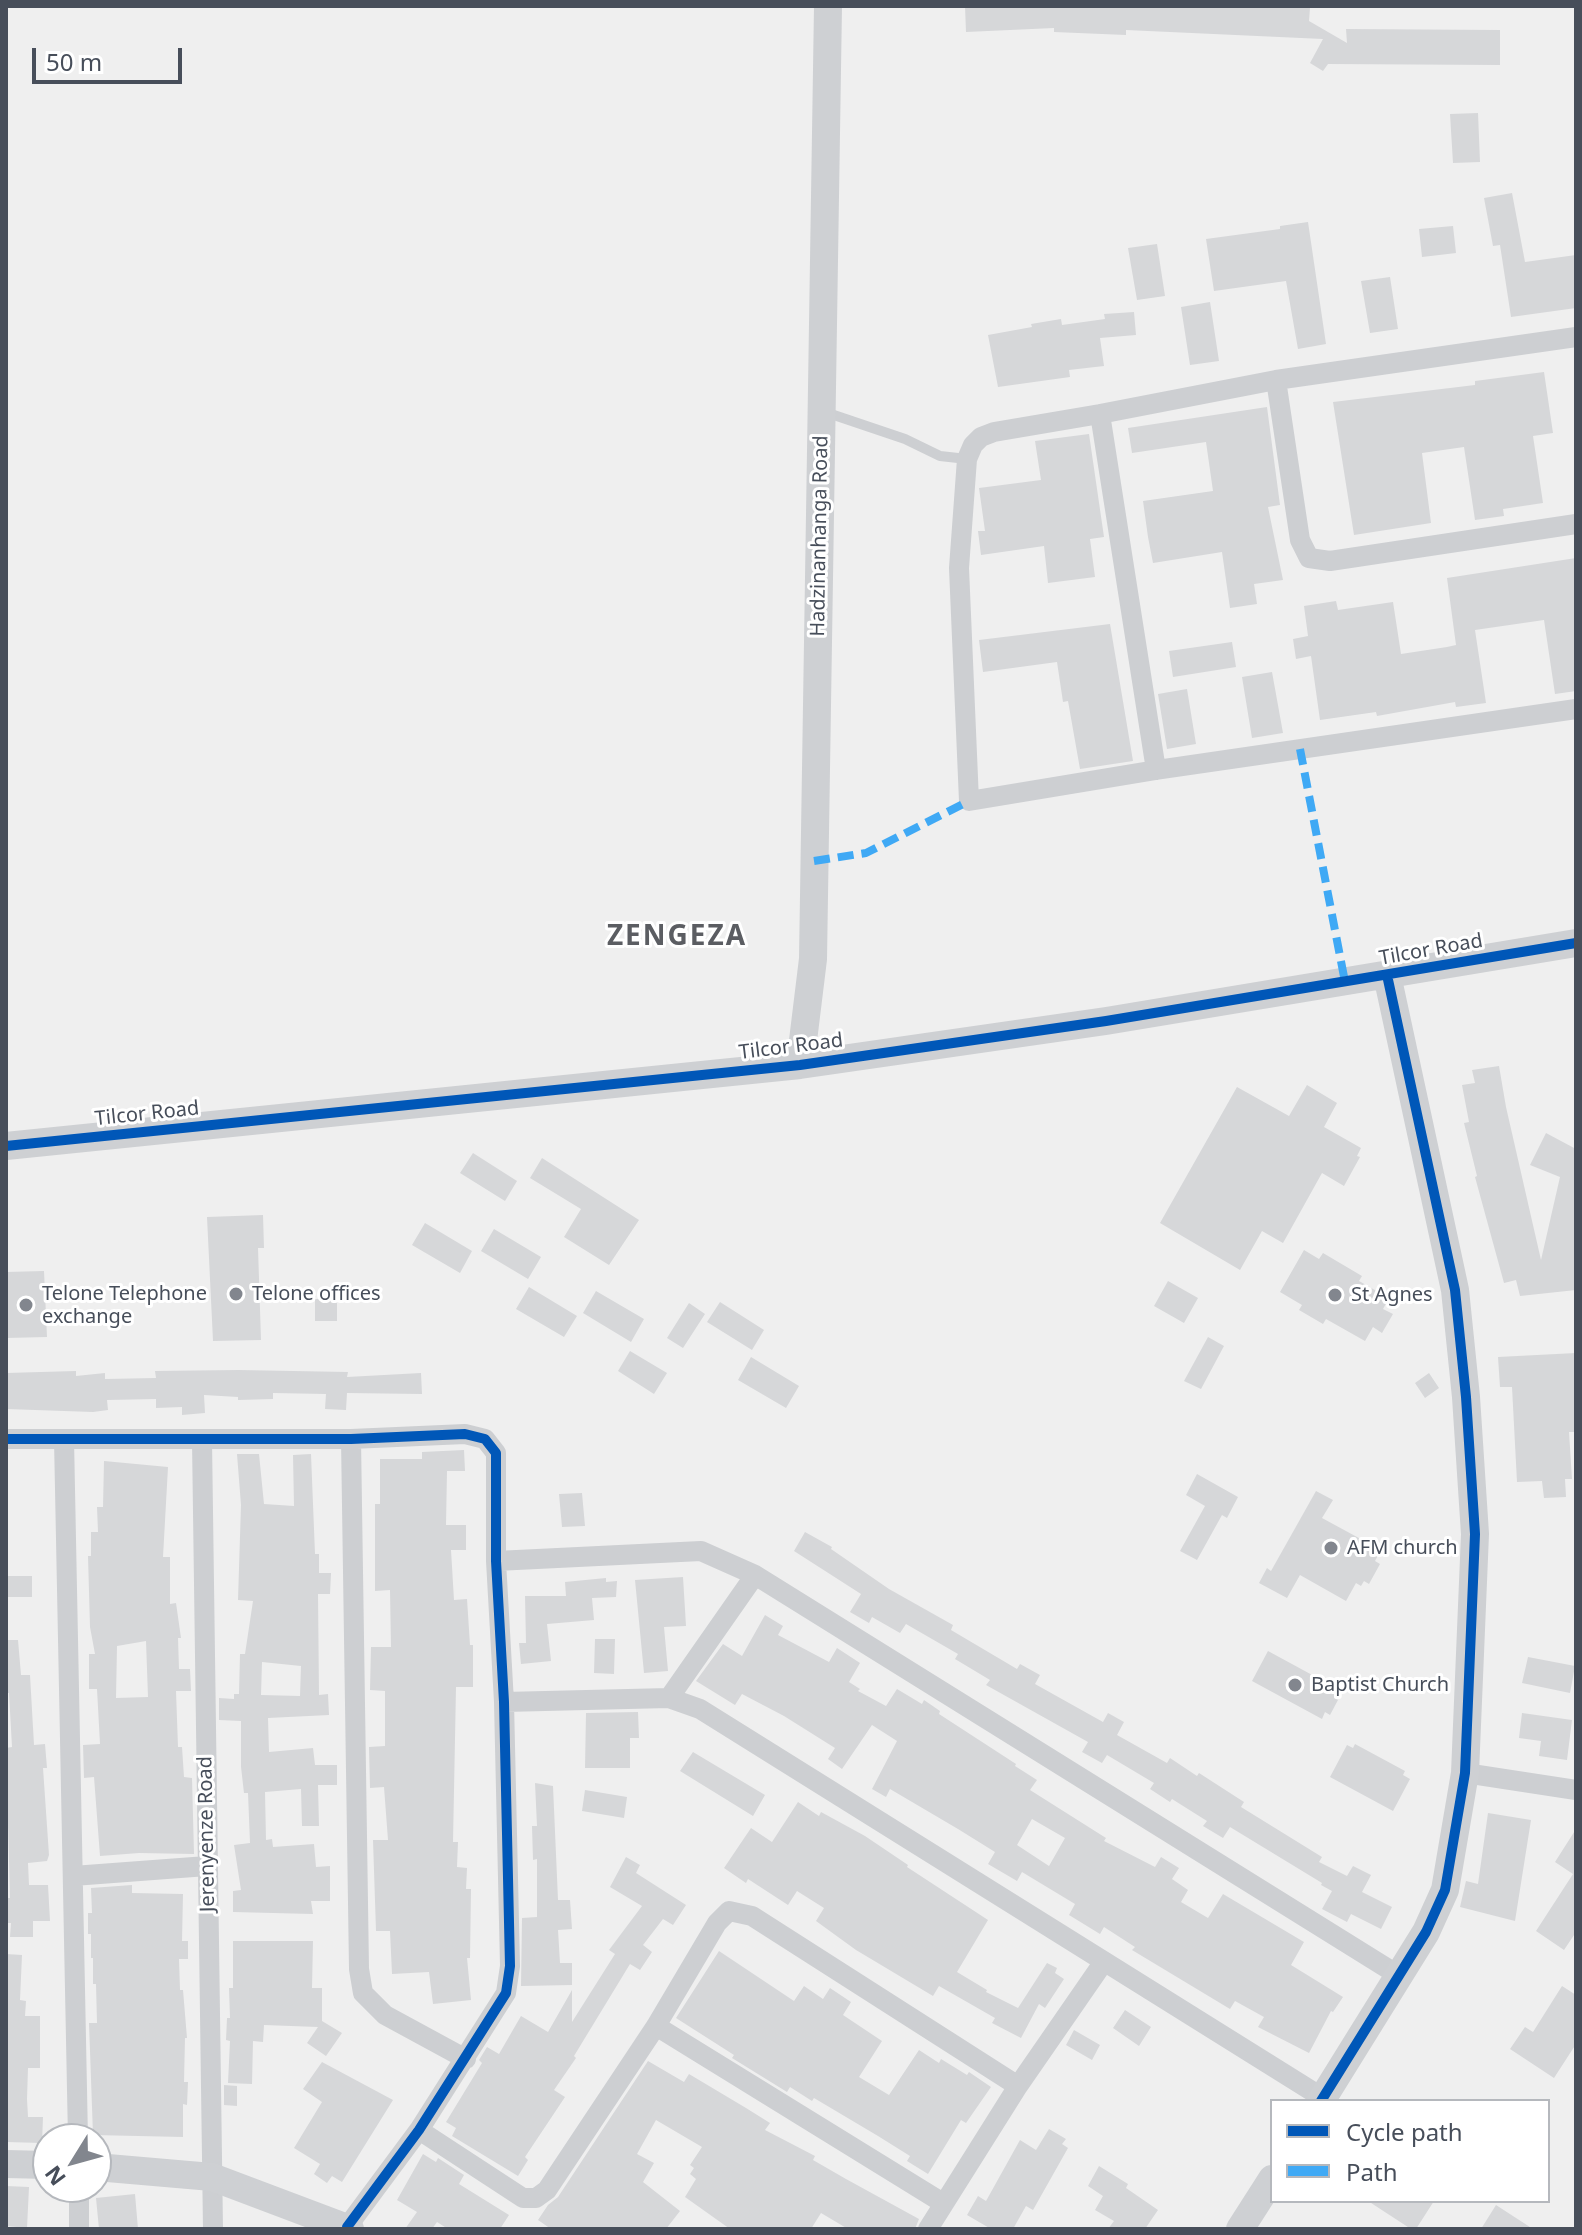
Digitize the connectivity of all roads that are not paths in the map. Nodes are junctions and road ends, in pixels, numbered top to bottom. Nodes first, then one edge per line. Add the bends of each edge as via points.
1 (828, 6) edge
2 (1576, 337) edge
3 (1276, 380) junction
4 (822, 411) junction
5 (1100, 414) junction
6 (967, 459) junction
7 (1576, 524) edge
8 (1576, 709) edge
9 (1156, 770) junction
10 (1576, 943) edge
11 (1387, 975) junction
12 (800, 1065) junction
13 (6, 1146) edge
14 (6, 1439) edge
15 (64, 1439) junction
16 (351, 1439) junction
17 (202, 1440) junction
18 (496, 1561) junction
19 (755, 1575) junction
20 (669, 1698) junction
21 (504, 1702) junction
22 (1465, 1773) junction
23 (1576, 1790) edge
24 (207, 1866) junction
25 (73, 1876) junction
26 (1103, 1963) junction
27 (1398, 1975) junction
28 (656, 2026) junction
29 (466, 2059) junction
30 (1018, 2086) junction
31 (1320, 2099) edge
32 (1323, 2099) edge
33 (78, 2123) edge
34 (419, 2130) junction
35 (6, 2164) edge
36 (32, 2165) edge
37 (112, 2168) edge
38 (212, 2177) junction
39 (1270, 2182) edge
40 (79, 2203) edge
41 (943, 2203) junction
42 (348, 2228) edge
43 (79, 2229) edge
44 (213, 2229) edge
45 (928, 2229) edge
46 (1240, 2229) edge

1 - 4 street, Hadzinanhanga Road
2 - 3 street
3 - 5 street
3 - 7 street via 1300,540 1309,558 1330,561
4 - 6 lane via 940,456
4 - 12 street, Hadzinanhanga Road via 813,959
5 - 6 street via 994,432 981,437
5 - 9 street
6 - 9 street via 959,568 969,801
8 - 9 street
10 - 11 street, Tilcor Road
11 - 12 street, Tilcor Road
11 - 22 street via 1455,1290 1460,1336 1475,1534
12 - 13 street, Tilcor Road
14 - 15 street
15 - 17 street
15 - 25 street
16 - 17 street
16 - 18 street via 465,1434 485,1439 496,1453
16 - 29 street via 363,1993 385,2015
17 - 24 street, Jerenyenze Road
18 - 19 street via 701,1551
18 - 21 street
19 - 20 street
19 - 27 street
20 - 21 street
20 - 26 street via 700,1709
21 - 29 street via 510,1966 506,1993
22 - 23 street
22 - 27 street via 1445,1890
24 - 25 street
24 - 38 street, Jerenyenze Road
25 - 33 street
26 - 30 street
26 - 31 street
27 - 32 street
28 - 30 street via 729,1911 752,1916
28 - 34 street via 547,2190 536,2198 523,2198
28 - 41 street
29 - 34 street
30 - 41 street
34 - 42 street
35 - 36 street
37 - 38 street
38 - 42 street
38 - 44 street, Jerenyenze Road
39 - 46 street
40 - 43 street
41 - 45 street

